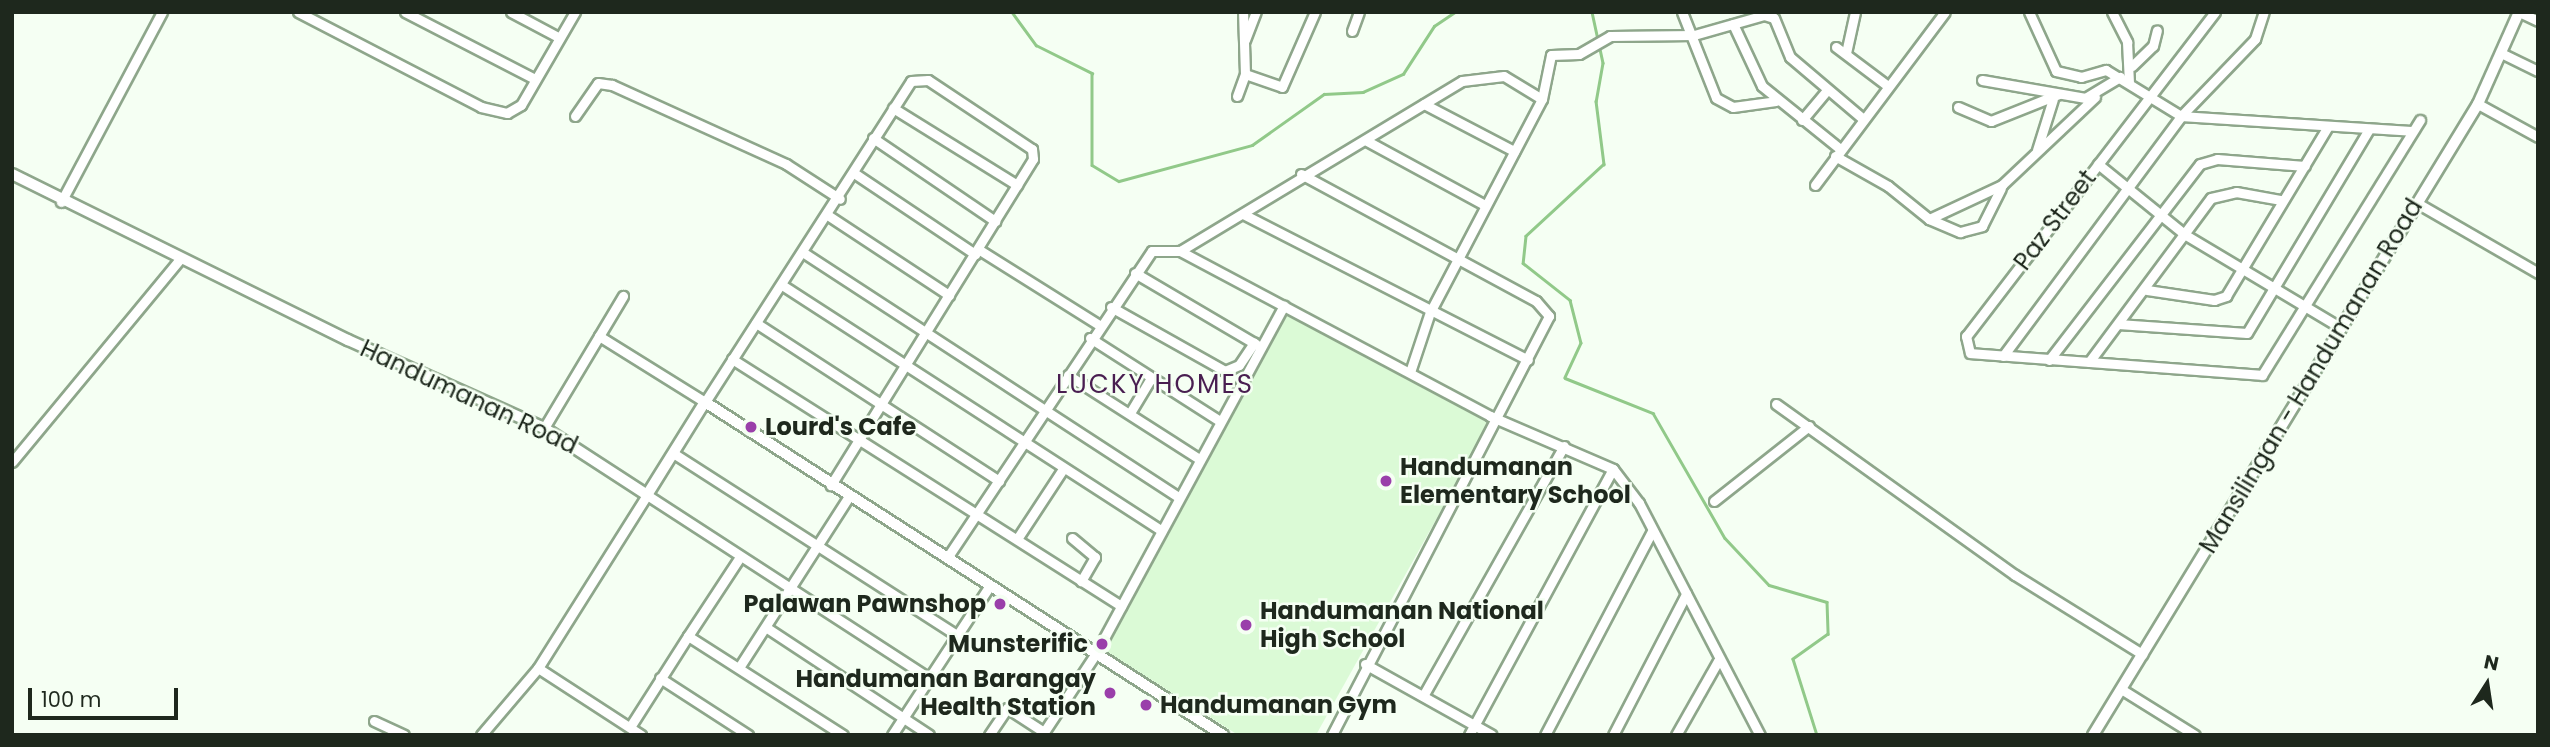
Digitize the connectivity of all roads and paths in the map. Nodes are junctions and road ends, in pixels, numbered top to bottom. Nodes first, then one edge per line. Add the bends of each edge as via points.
1 (162, 12) edge
2 (298, 12) edge
3 (405, 12) edge
4 (511, 12) edge
5 (575, 12) edge
6 (1243, 12) edge
7 (1256, 12) edge
8 (1315, 12) edge
9 (1359, 12) edge
10 (1682, 12) edge
11 (1855, 12) edge
12 (1945, 12) edge
13 (2112, 12) edge
14 (2215, 12) edge
15 (2264, 12) edge
16 (2519, 12) edge
17 (2036, 14) edge
18 (2538, 21) edge
19 (1733, 24) junction
20 (2157, 30) dead end
21 (1352, 31) dead end
22 (1695, 35) junction
23 (558, 37) junction
24 (1836, 47) dead end
25 (1241, 48) junction
26 (1846, 53) junction
27 (2503, 54) junction
28 (2132, 66) junction
29 (2538, 71) edge
30 (1245, 74) junction
31 (2119, 77) junction
32 (533, 78) junction
33 (1982, 80) dead end
34 (2129, 83) junction
35 (1888, 86) junction
36 (1826, 91) junction
37 (1237, 96) dead end
38 (2056, 96) junction
39 (2095, 97) junction
40 (2152, 98) junction
41 (1542, 99) junction
42 (1776, 101) junction
43 (1424, 104) junction
44 (2478, 104) junction
45 (1958, 107) dead end
46 (893, 108) junction
47 (575, 116) dead end
48 (2181, 116) junction
49 (1862, 118) junction
50 (1802, 120) junction
51 (2420, 120) dead end
52 (2328, 125) junction
53 (2369, 129) junction
54 (2411, 131) junction
55 (2538, 137) edge
56 (873, 138) junction
57 (1367, 141) junction
58 (1514, 151) junction
59 (1838, 152) junction
60 (2035, 153) junction
61 (2098, 164) junction
62 (2305, 166) junction
63 (854, 173) junction
64 (12, 174) edge
65 (1301, 174) junction
66 (1017, 185) junction
67 (1815, 185) dead end
68 (2002, 185) junction
69 (2128, 188) junction
70 (840, 199) junction
71 (2281, 200) junction
72 (61, 202) junction
73 (2417, 203) junction
74 (1485, 205) junction
75 (1243, 214) junction
76 (2159, 214) junction
77 (829, 216) junction
78 (1929, 219) junction
79 (995, 221) junction
80 (2184, 234) junction
81 (1180, 251) junction
82 (976, 252) junction
83 (804, 253) junction
84 (180, 259) junction
85 (1456, 261) junction
86 (2244, 268) junction
87 (1135, 273) junction
88 (2538, 273) edge
89 (782, 285) junction
90 (2274, 289) junction
91 (2147, 290) junction
92 (949, 295) junction
93 (623, 296) dead end
94 (1284, 306) junction
95 (1111, 307) junction
96 (2305, 310) junction
97 (1430, 312) junction
98 (757, 323) junction
99 (2118, 324) junction
100 (1099, 325) junction
101 (2341, 328) junction
102 (924, 335) junction
103 (599, 336) junction
104 (1090, 338) junction
105 (1257, 345) junction
106 (2003, 356) junction
107 (732, 359) junction
108 (1528, 360) junction
109 (2049, 360) junction
110 (2089, 362) junction
111 (904, 368) junction
112 (1410, 372) junction
113 (1068, 375) junction
114 (1151, 378) junction
115 (705, 402) junction
116 (1776, 404) dead end
117 (879, 407) junction
118 (1045, 410) junction
119 (1130, 413) junction
120 (1499, 418) junction
121 (1218, 420) junction
122 (1809, 426) junction
123 (544, 428) junction
124 (858, 441) junction
125 (1024, 444) junction
126 (1564, 446) junction
127 (673, 453) junction
128 (1198, 458) junction
129 (12, 462) edge
130 (1613, 468) junction
131 (1063, 469) junction
132 (999, 481) junction
133 (831, 485) junction
134 (647, 495) junction
135 (849, 496) junction
136 (1177, 496) junction
137 (1714, 501) dead end
138 (976, 514) junction
139 (1161, 530) junction
140 (1652, 531) junction
141 (1072, 538) dead end
142 (1017, 540) junction
143 (818, 548) junction
144 (947, 558) junction
145 (737, 559) junction
146 (1082, 581) junction
147 (990, 585) junction
148 (790, 590) junction
149 (1686, 594) junction
150 (1121, 606) junction
151 (767, 628) junction
152 (688, 636) junction
153 (958, 636) junction
154 (1096, 653) junction
155 (2142, 654) junction
156 (1718, 661) junction
157 (1365, 664) junction
158 (740, 666) junction
159 (538, 668) junction
160 (660, 678) junction
161 (930, 679) junction
162 (2120, 689) junction
163 (1423, 696) junction
164 (905, 717) junction
165 (374, 721) dead end
166 (1753, 723) junction
167 (1474, 725) junction
168 (630, 727) junction
169 (828, 731) edge
170 (1043, 734) edge
171 (404, 735) edge
172 (481, 735) edge
173 (641, 735) edge
174 (748, 735) edge
175 (842, 735) edge
176 (892, 735) edge
177 (929, 735) edge
178 (989, 735) edge
179 (1223, 735) edge
180 (1332, 735) edge
181 (1469, 735) edge
182 (1492, 735) edge
183 (1545, 735) edge
184 (1613, 735) edge
185 (1676, 735) edge
186 (1747, 735) edge
187 (1760, 735) edge
188 (2093, 735) edge
189 (2195, 735) edge

1 - 72 street
2 - 32 street via 481,107 507,113 521,105
3 - 32 street
4 - 23 street
5 - 23 street
6 - 25 street
7 - 25 street
8 - 30 street via 1282,87
9 - 21 street
10 - 22 street
11 - 26 street
12 - 35 street
13 - 28 street
14 - 40 street, Paz Street
15 - 48 street via 2255,39
16 - 18 street
16 - 27 street, Mansilingan - Handumanan Road
17 - 31 street via 2056,71 2081,76 2106,70
19 - 22 street
19 - 36 street via 1774,18 1790,57
19 - 42 street via 1754,73
20 - 28 street via 2153,46
22 - 41 street via 1610,36 1595,47 1551,55
22 - 42 street via 1723,104
23 - 32 street
24 - 26 street
25 - 30 street
26 - 35 street
27 - 29 street
27 - 44 street, Mansilingan - Handumanan Road
28 - 34 street
30 - 37 street
31 - 34 street
31 - 39 street
33 - 38 street
34 - 40 street
35 - 49 street
36 - 49 street
36 - 50 street
38 - 39 street
38 - 45 street via 1991,121
38 - 60 street
39 - 60 street
40 - 48 street
40 - 61 street, Paz Street
41 - 43 street via 1504,76 1485,75 1462,81
41 - 58 street
42 - 50 street
43 - 57 street
43 - 58 street
44 - 55 street
44 - 73 street, Mansilingan - Handumanan Road
46 - 56 street
46 - 66 street
46 - 66 street via 911,81 928,80 1032,149
47 - 70 street via 598,83 611,85 786,163
48 - 52 street
48 - 69 street
49 - 59 street
50 - 59 street
51 - 54 street
52 - 53 street
52 - 62 street
53 - 54 street
53 - 90 street
54 - 96 street
56 - 63 street
56 - 79 street
57 - 65 street
57 - 74 street
58 - 74 street
59 - 67 street
59 - 78 street
60 - 68 street
61 - 69 street
61 - 106 street, Paz Street via 1965,345 1970,353
62 - 71 street
62 - 76 street via 2217,159 2200,164
63 - 70 street
63 - 82 street
64 - 72 street, Handumanan Road
65 - 75 street
65 - 85 street
66 - 79 street
68 - 78 street
68 - 78 street via 1982,226 1960,232
69 - 76 street
69 - 106 street
70 - 77 street
71 - 80 street via 2236,192 2211,198
71 - 86 street
72 - 84 street, Handumanan Road
73 - 88 street
73 - 101 street, Mansilingan - Handumanan Road
74 - 85 street
75 - 81 street
75 - 97 street
76 - 80 street
76 - 109 street
77 - 83 street
77 - 92 street
79 - 82 street
80 - 86 street
80 - 91 street
81 - 87 street via 1152,251
81 - 94 street
82 - 92 street
82 - 100 street
83 - 89 street
83 - 102 street
84 - 123 street, Handumanan Road
84 - 129 street
85 - 97 street
85 - 108 street via 1548,311
86 - 90 street
86 - 91 street via 2220,299
87 - 95 street
87 - 105 street
89 - 98 street
89 - 111 street
90 - 96 street
90 - 99 street via 2252,327 2239,336
91 - 99 street
92 - 102 street
93 - 103 street
94 - 105 street
94 - 112 street
95 - 100 street
95 - 105 street via 1226,371
96 - 101 street
96 - 110 street via 2257,377
97 - 108 street
97 - 112 street
98 - 107 street
98 - 117 street
99 - 110 street
100 - 104 street
101 - 155 street, Mansilingan - Handumanan Road
102 - 111 street
102 - 118 street
103 - 115 street
103 - 123 street
104 - 113 street
104 - 114 street
105 - 121 street
106 - 109 street
107 - 115 street
107 - 124 street
108 - 120 street
109 - 110 street
111 - 117 street
111 - 125 street
112 - 120 street
113 - 118 street
113 - 119 street
114 - 119 street
114 - 121 street
115 - 127 street
115 - 133 street
116 - 122 street
117 - 124 street
117 - 132 street
118 - 125 street
118 - 136 street
119 - 128 street
120 - 126 street
120 - 157 street
121 - 128 street
122 - 137 street
122 - 155 street via 2015,575
123 - 134 street, Handumanan Road
124 - 133 street
124 - 138 street
125 - 131 street
125 - 132 street
126 - 130 street
126 - 163 street
127 - 134 street
127 - 143 street
128 - 136 street
130 - 140 street
130 - 167 street
131 - 139 street
131 - 142 street
132 - 138 street
133 - 135 street
134 - 145 street
134 - 159 street
135 - 143 street
135 - 144 street
136 - 139 street
138 - 142 street
138 - 144 street
139 - 150 street
140 - 149 street
140 - 183 street
141 - 146 street via 1095,557
142 - 146 street
143 - 148 street
143 - 153 street
144 - 147 street
145 - 148 street
145 - 152 street
146 - 150 street
147 - 153 street
147 - 154 street
148 - 151 street
148 - 161 street
149 - 156 street
149 - 184 street
150 - 154 street
151 - 158 street
151 - 164 street
152 - 158 street
152 - 160 street
153 - 161 street
154 - 170 street
154 - 179 street
155 - 162 street, Mansilingan - Handumanan Road
156 - 166 street
156 - 185 street
157 - 163 street
157 - 180 street
158 - 169 street
159 - 168 street
159 - 172 street
160 - 168 street
160 - 174 street
161 - 164 street
162 - 188 street, Mansilingan - Handumanan Road
162 - 189 street
163 - 167 street
164 - 176 street
164 - 177 street
165 - 171 street
166 - 186 street
166 - 187 street
167 - 181 street
167 - 182 street
168 - 173 street
169 - 175 street
170 - 178 street via 1007,708

